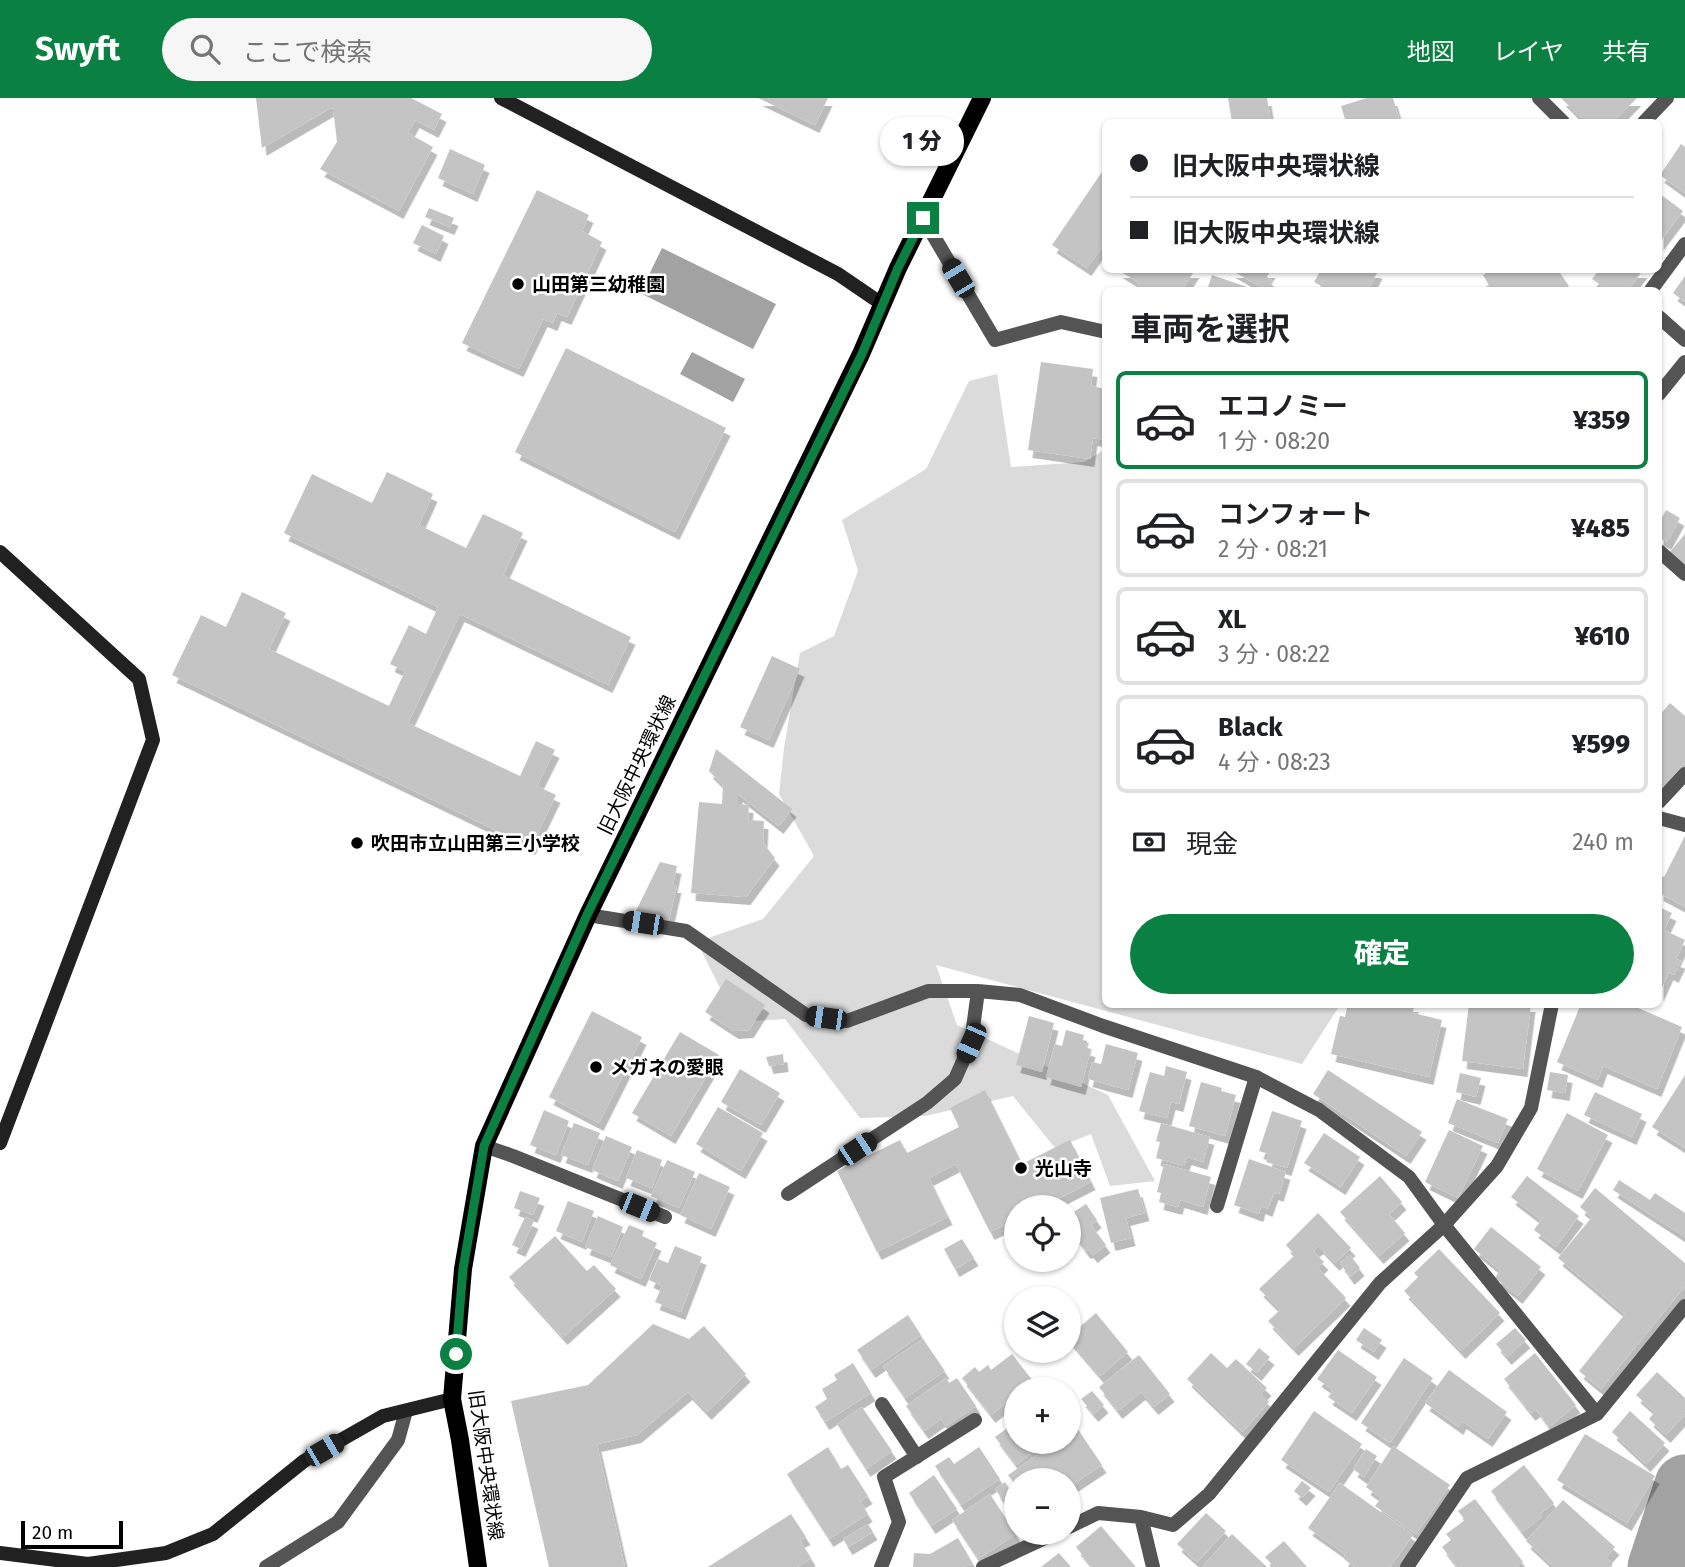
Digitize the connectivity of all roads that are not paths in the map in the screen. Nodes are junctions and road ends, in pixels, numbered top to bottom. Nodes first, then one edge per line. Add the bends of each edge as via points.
1 (501, 98) edge
2 (982, 98) edge
3 (1539, 98) edge
4 (1667, 98) edge
5 (1560, 119) edge
6 (1647, 119) edge
7 (923, 218) junction
8 (1685, 243) edge
9 (1653, 287) edge
10 (882, 304) junction
11 (1662, 320) edge
12 (1102, 331) edge
13 (1685, 340) edge
14 (1685, 362) edge
15 (1662, 390) edge
16 (0, 552) edge
17 (1662, 554) edge
18 (1685, 574) edge
19 (1685, 774) edge
20 (1662, 799) edge
21 (1662, 819) edge
22 (1685, 825) edge
23 (587, 915) junction
24 (978, 991) junction
25 (1551, 1008) edge
26 (1256, 1077) junction
27 (3, 1127) edge
28 (0, 1143) edge
29 (484, 1146) junction
30 (788, 1194) dead end
31 (1217, 1206) dead end
32 (665, 1217) dead end
33 (1444, 1225) junction
34 (1685, 1306) edge
35 (452, 1399) junction
36 (882, 1404) dead end
37 (406, 1411) junction
38 (1597, 1414) junction
39 (975, 1420) dead end
40 (917, 1457) junction
41 (1141, 1517) junction
42 (1081, 1521) edge
43 (1030, 1545) edge
44 (0, 1553) edge
45 (266, 1567) edge
46 (478, 1567) edge
47 (881, 1567) edge
48 (983, 1567) edge
49 (1153, 1567) edge
50 (1407, 1567) edge

1 - 10 street via 838,274
2 - 7 main road, 旧大阪中央環状線
3 - 5 street
4 - 6 street
7 - 10 main road, 旧大阪中央環状線
7 - 12 street via 995,340 1060,322
8 - 9 street
10 - 23 main road, 旧大阪中央環状線 via 862,354
11 - 13 street
14 - 15 street
16 - 27 street via 139,679 153,740
17 - 18 street
19 - 20 street
21 - 22 street
23 - 24 street via 686,931 806,1015 847,1021 928,991
23 - 29 main road, 旧大阪中央環状線
24 - 26 street via 1020,995
24 - 30 street via 971,1043 955,1079 927,1103
25 - 33 street via 1531,1108 1497,1166
26 - 31 street
26 - 33 street via 1319,1110 1409,1177
27 - 28 street
29 - 32 street
29 - 35 main road, 旧大阪中央環状線 via 463,1269
33 - 38 street
33 - 41 street via 1380,1283 1209,1494 1173,1525
34 - 38 street
35 - 37 street
35 - 46 main road, 旧大阪中央環状線
36 - 40 street
37 - 44 street via 383,1416 304,1461 213,1534 166,1553 88,1564
37 - 45 street via 398,1440 338,1522
38 - 50 street via 1467,1478
39 - 40 street
40 - 47 street via 884,1478 899,1522
41 - 42 street via 1098,1513
41 - 49 street
43 - 48 street

